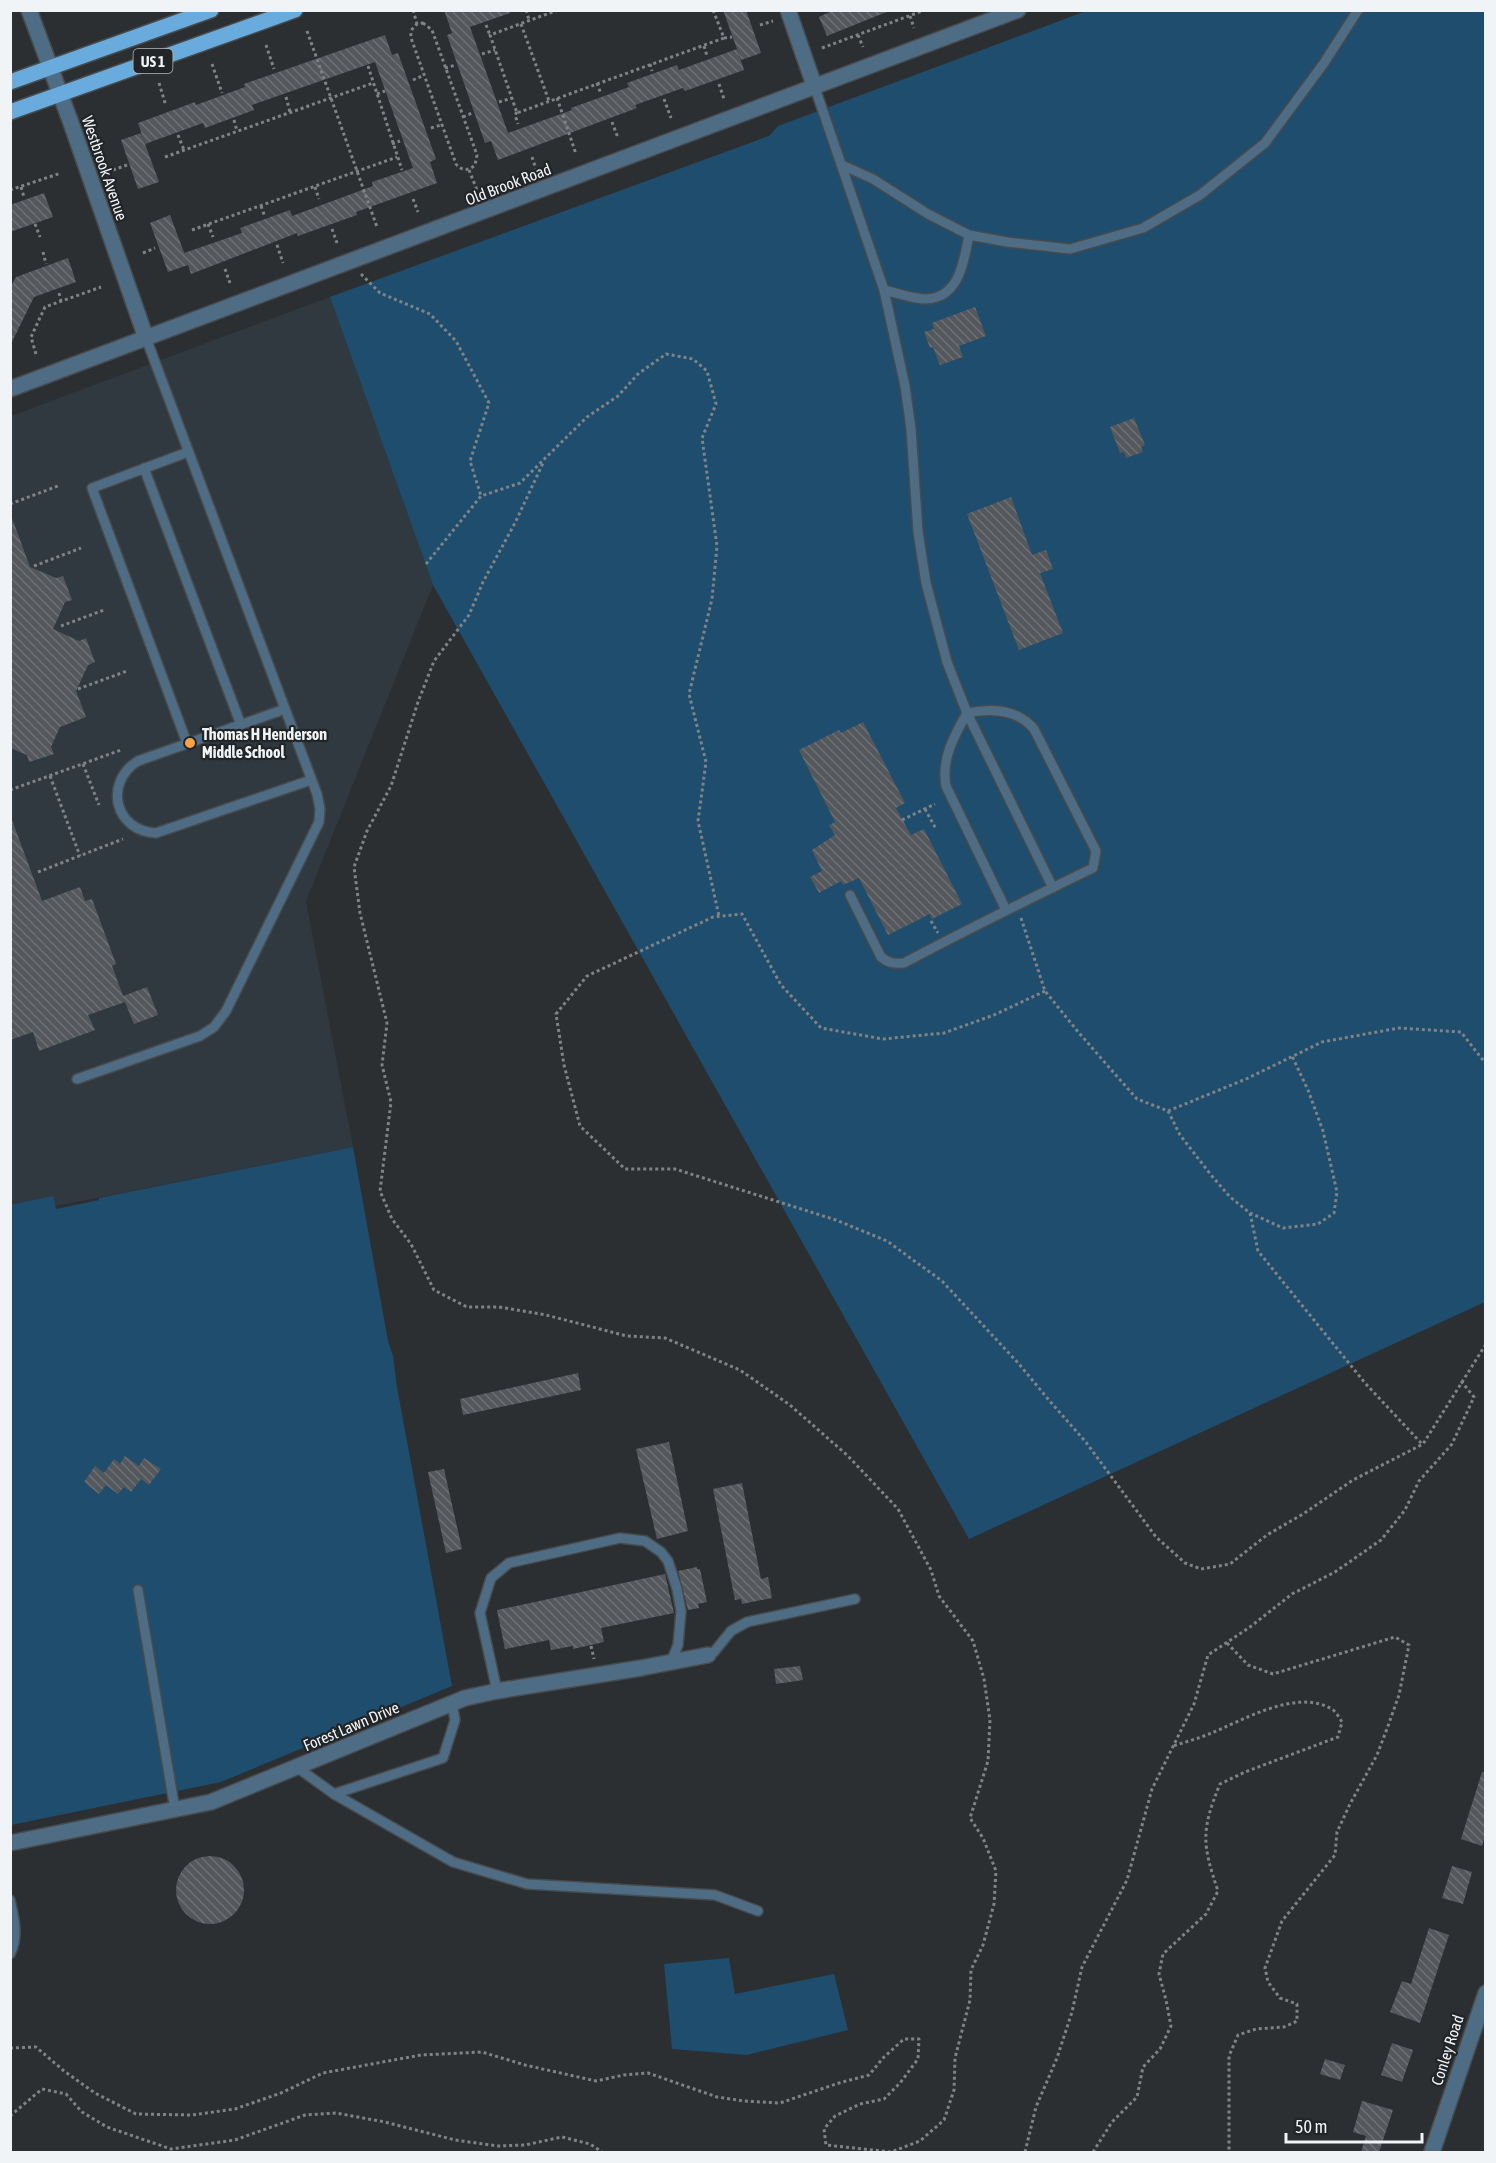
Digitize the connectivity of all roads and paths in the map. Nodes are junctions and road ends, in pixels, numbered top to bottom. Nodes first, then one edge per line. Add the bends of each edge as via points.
1 (29, 10) edge
2 (211, 10) edge
3 (295, 10) edge
4 (413, 10) edge
5 (526, 10) edge
6 (558, 10) edge
7 (713, 10) edge
8 (788, 10) edge
9 (925, 10) edge
10 (1358, 10) edge
11 (1017, 11) edge
12 (910, 16) junction
13 (530, 21) junction
14 (773, 21) dead end
15 (417, 24) junction
16 (521, 24) junction
17 (486, 25) dead end
18 (760, 25) dead end
19 (914, 28) dead end
20 (307, 31) dead end
21 (490, 35) junction
22 (858, 35) junction
23 (732, 37) dead end
24 (724, 38) junction
25 (266, 45) dead end
26 (704, 46) junction
27 (863, 47) dead end
28 (822, 48) dead end
29 (495, 50) junction
30 (482, 54) dead end
31 (707, 56) dead end
32 (212, 64) dead end
33 (650, 64) junction
34 (456, 65) dead end
35 (368, 66) dead end
36 (50, 68) junction
37 (445, 68) junction
38 (274, 69) dead end
39 (652, 71) dead end
40 (424, 75) junction
41 (413, 80) dead end
42 (10, 82) edge
43 (373, 82) junction
44 (597, 83) junction
45 (159, 84) dead end
46 (719, 84) dead end
47 (815, 88) junction
48 (385, 91) dead end
49 (222, 93) dead end
50 (377, 94) junction
51 (601, 94) dead end
52 (60, 95) junction
53 (286, 97) dead end
54 (330, 98) junction
55 (512, 98) junction
56 (557, 98) junction
57 (664, 99) dead end
58 (724, 99) dead end
59 (549, 101) junction
60 (499, 102) dead end
61 (166, 106) dead end
62 (10, 112) edge
63 (290, 112) junction
64 (474, 112) dead end
65 (517, 112) junction
66 (463, 117) junction
67 (671, 118) dead end
68 (234, 120) dead end
69 (612, 122) dead end
70 (518, 124) dead end
71 (441, 125) junction
72 (431, 129) dead end
73 (237, 131) junction
74 (178, 135) dead end
75 (618, 138) dead end
76 (400, 141) dead end
77 (392, 144) junction
78 (184, 150) junction
79 (576, 154) dead end
80 (165, 157) dead end
81 (397, 157) junction
82 (532, 157) dead end
83 (126, 165) dead end
84 (842, 165) junction
85 (469, 169) junction
86 (536, 169) dead end
87 (113, 170) dead end
88 (357, 171) junction
89 (402, 171) dead end
90 (61, 173) dead end
91 (20, 187) junction
92 (315, 187) junction
93 (10, 190) edge
94 (477, 190) dead end
95 (24, 197) dead end
96 (319, 199) dead end
97 (413, 199) dead end
98 (261, 206) junction
99 (418, 212) dead end
100 (265, 217) dead end
101 (35, 224) dead end
102 (208, 225) junction
103 (377, 228) dead end
104 (332, 229) dead end
105 (192, 230) dead end
106 (969, 235) junction
107 (40, 237) dead end
108 (213, 237) dead end
109 (337, 243) dead end
110 (277, 245) dead end
111 (155, 248) dead end
112 (43, 252) dead end
113 (143, 253) dead end
114 (283, 262) dead end
115 (349, 262) junction
116 (46, 264) dead end
117 (225, 269) dead end
118 (230, 283) dead end
119 (101, 287) dead end
120 (884, 290) junction
121 (59, 293) dead end
122 (61, 301) junction
123 (34, 317) dead end
124 (39, 320) junction
125 (146, 338) junction
126 (36, 354) dead end
127 (10, 389) edge
128 (188, 452) junction
129 (544, 461) junction
130 (144, 468) junction
131 (58, 486) dead end
132 (481, 496) junction
133 (10, 504) edge
134 (81, 548) dead end
135 (426, 564) dead end
136 (34, 566) dead end
137 (104, 610) dead end
138 (61, 626) dead end
139 (127, 671) dead end
140 (78, 689) dead end
141 (285, 709) junction
142 (967, 713) junction
143 (241, 725) junction
144 (187, 743) junction
145 (121, 750) dead end
146 (83, 764) junction
147 (50, 776) junction
148 (311, 780) junction
149 (10, 790) edge
150 (935, 804) dead end
151 (99, 805) dead end
152 (925, 809) junction
153 (903, 820) dead end
154 (936, 828) dead end
155 (123, 839) dead end
156 (80, 856) junction
157 (38, 872) dead end
158 (1053, 888) junction
159 (850, 895) dead end
160 (1016, 905) junction
161 (1006, 910) junction
162 (719, 916) junction
163 (931, 921) dead end
164 (938, 934) dead end
165 (1045, 991) junction
166 (1292, 1056) junction
167 (1485, 1064) edge
168 (77, 1079) dead end
169 (1168, 1111) junction
170 (1250, 1214) junction
171 (1485, 1344) edge
172 (1461, 1381) junction
173 (1423, 1444) junction
174 (138, 1590) dead end
175 (855, 1599) dead end
176 (1227, 1643) junction
177 (591, 1646) dead end
178 (708, 1655) joint
179 (671, 1662) junction
180 (596, 1666) dead end
181 (497, 1691) junction
182 (452, 1703) junction
183 (1173, 1746) junction
184 (298, 1768) junction
185 (334, 1794) junction
186 (176, 1810) junction
187 (10, 1843) edge
188 (10, 1900) edge
189 (758, 1911) dead end
190 (10, 1954) edge
191 (1485, 1993) edge
192 (10, 2048) edge
193 (10, 2116) edge
194 (602, 2152) edge
195 (1025, 2152) edge
196 (1093, 2152) edge
197 (1229, 2152) edge
198 (1432, 2152) edge

1 - 36 street, Westbrook Avenue
2 - 36 main road, US 1
3 - 52 main road, US 1
4 - 15 path
5 - 13 path
6 - 13 path
7 - 24 path
8 - 47 street
9 - 12 path
10 - 106 lane via 1264,143 1200,195 1162,218 1143,228 1070,249
11 - 47 street, Old Brook Road
12 - 19 path
12 - 22 path
13 - 16 path
14 - 18 path
15 - 37 path via 431,28
15 - 40 path via 410,32
16 - 21 path
16 - 59 path
17 - 21 path
20 - 54 path
21 - 29 path
22 - 27 path
22 - 28 path
23 - 24 path
24 - 26 path
25 - 38 path
26 - 31 path
26 - 33 path
29 - 30 path
29 - 55 path
32 - 49 path
33 - 39 path
33 - 44 path
34 - 37 path
35 - 43 path
36 - 42 main road, US 1
36 - 52 street, Westbrook Avenue
37 - 66 path
40 - 41 path
40 - 71 path
43 - 50 path
43 - 54 path
44 - 51 path
44 - 56 path
45 - 61 path
46 - 58 path
47 - 84 lane
47 - 115 street, Old Brook Road
48 - 50 path
50 - 77 path
52 - 62 main road, US 1
52 - 125 street, Westbrook Avenue
53 - 63 path
54 - 63 path
54 - 88 path
55 - 60 path
55 - 65 path
56 - 59 path
56 - 79 path
57 - 67 path
59 - 65 path
63 - 73 path
64 - 66 path
65 - 70 path
66 - 85 path via 477,157
68 - 73 path
69 - 75 path
71 - 72 path
71 - 85 path via 456,164
73 - 78 path
74 - 78 path
76 - 77 path
77 - 81 path
78 - 80 path
81 - 88 path
81 - 89 path
82 - 86 path
83 - 87 path
84 - 106 lane
84 - 120 lane
85 - 94 path
88 - 92 path
88 - 103 path
90 - 91 path
91 - 93 path
91 - 95 path
92 - 96 path
92 - 98 path
97 - 99 path
98 - 100 path
98 - 102 path
101 - 107 path
102 - 105 path
102 - 108 path
104 - 109 path
106 - 120 lane via 961,272 943,295 924,299
110 - 114 path
111 - 113 path
112 - 116 path
115 - 125 street, Old Brook Road
115 - 132 path via 380,293 430,314 456,341 489,403 470,461
117 - 118 path
119 - 122 path
120 - 142 lane via 905,386 918,532 928,591 947,662
121 - 122 path
122 - 124 path via 45,307
123 - 124 path
124 - 126 path via 31,339
125 - 127 street, Old Brook Road
125 - 128 lane
128 - 130 lane
128 - 141 lane
129 - 132 path via 520,483
129 - 162 path via 587,417 666,354 693,360 707,371 716,404 702,438 717,546 712,599 689,694 706,762 698,821
129 - 192 path via 469,615 434,661 391,786 367,831 354,867 360,913 387,1023 382,1065 391,1102 380,1191 434,1290 467,1307 499,1307 627,1336 665,1338 740,1370 823,1434 898,1509 931,1570 939,1596 973,1641 990,1720 988,1761 970,1818 996,1871 994,1904 971,1970 970,2000 955,2058 951,2100 944,2120 920,2141 891,2152 826,2145 824,2129 835,2116 860,2104 884,2099 900,2083 918,2059 919,2039 904,2039 869,2075 780,2103 717,2097 648,2073 596,2081 482,2052 421,2055 323,2073 235,2109 192,2115 136,2114 95,2093 36,2048
130 - 143 lane
130 - 144 lane via 92,488
131 - 133 path
132 - 135 path
134 - 136 path
137 - 138 path
139 - 140 path
141 - 143 lane
141 - 148 lane
142 - 158 lane
142 - 158 lane via 986,709 1027,720 1096,851 1094,868
142 - 161 lane via 948,751 944,777
143 - 144 lane
144 - 148 lane via 128,767 117,791 126,821 135,829 156,833 168,830
145 - 146 path
146 - 147 path
146 - 151 path
147 - 149 path
147 - 156 path
148 - 168 lane via 318,798 319,822 221,1019 200,1036
150 - 152 path
152 - 153 path
152 - 154 path
155 - 156 path
156 - 157 path
158 - 160 lane
159 - 161 lane via 881,957 895,964 904,963
160 - 161 lane
160 - 165 path
162 - 165 path via 742,914 781,985 821,1028 883,1039 944,1034
162 - 173 path via 587,976 556,1014 580,1126 625,1169 675,1169 836,1220 887,1241 942,1281 1085,1441 1156,1537 1185,1563 1201,1569 1230,1564 1267,1535 1353,1480
163 - 164 path
165 - 169 path via 1137,1099
166 - 167 path via 1322,1042 1399,1028 1461,1032
166 - 169 path
166 - 170 path via 1323,1131 1337,1192 1334,1213 1318,1224 1283,1228
169 - 170 path via 1180,1135 1211,1175
170 - 173 path via 1258,1251 1365,1383
171 - 172 path
172 - 173 path
172 - 176 path via 1474,1397 1452,1444 1419,1481 1405,1510 1381,1540 1335,1572 1292,1594
174 - 186 lane
175 - 178 lane via 747,1622 730,1631
176 - 183 path via 1208,1655 1194,1704
176 - 197 path via 1248,1665 1273,1674 1395,1637 1409,1645 1392,1716 1377,1755 1337,1832 1335,1855 1282,1921 1264,1968 1268,1983 1280,1998 1297,2004 1297,2021 1238,2035 1228,2056
177 - 180 path
178 - 179 street, Forest Lawn Drive
179 - 181 street, Forest Lawn Drive
179 - 181 lane via 678,1645 681,1611 668,1561 645,1541 620,1538 509,1563 491,1578 480,1613
181 - 182 street, Forest Lawn Drive
182 - 184 street, Forest Lawn Drive
182 - 185 lane via 455,1720 443,1758
183 - 195 path via 1152,1790 1127,1880 1082,1966 1072,2012 1036,2106
183 - 196 path via 1282,1705 1310,1702 1332,1708 1342,1722 1338,1737 1220,1784 1205,1828 1207,1860 1218,1891 1206,1914 1163,1954 1159,1974 1171,2026 1160,2049 1143,2067 1137,2097 1112,2122
184 - 185 lane
184 - 186 street, Forest Lawn Drive via 211,1802
185 - 189 lane via 453,1862 527,1884 715,1895
186 - 187 street, Forest Lawn Drive
188 - 190 lane via 16,1930
191 - 198 street, Conley Road
193 - 194 path via 42,2089 66,2094 82,2112 107,2127 171,2149 235,2140 305,2115 336,2113 455,2140 498,2146 562,2137 590,2144

